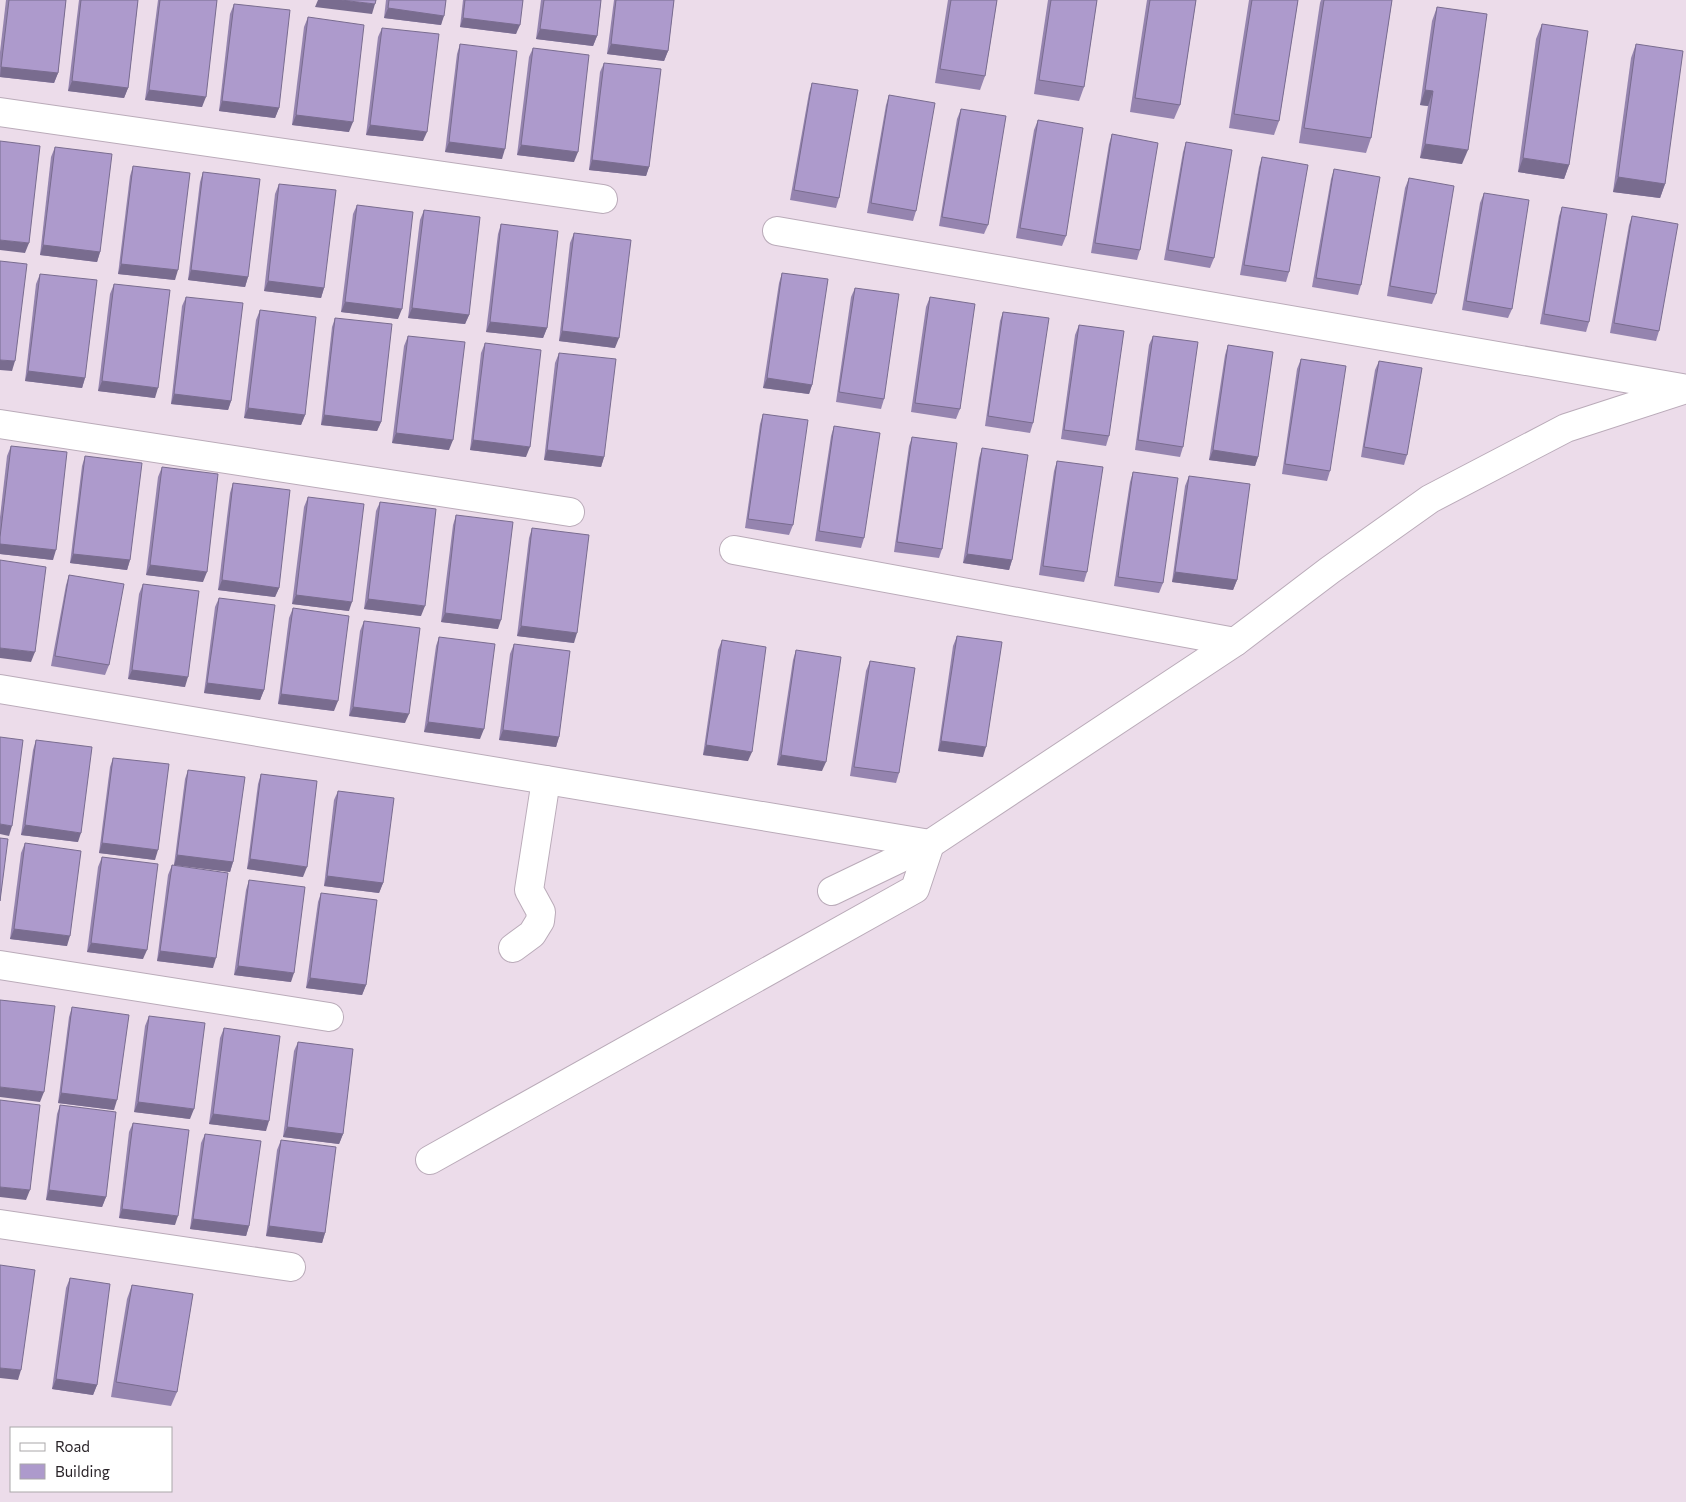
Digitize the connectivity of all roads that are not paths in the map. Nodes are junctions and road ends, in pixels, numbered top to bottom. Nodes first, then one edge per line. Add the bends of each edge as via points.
1 (0, 112) edge
2 (604, 199) dead end
3 (778, 231) dead end
4 (1686, 389) edge
5 (0, 424) edge
6 (570, 512) dead end
7 (734, 550) dead end
8 (1235, 642) junction
9 (0, 689) edge
10 (546, 780) junction
11 (930, 844) junction
12 (832, 891) dead end
13 (513, 948) dead end
14 (0, 965) edge
15 (329, 1017) dead end
16 (430, 1160) dead end
17 (0, 1224) edge
18 (291, 1267) dead end

1 - 2 street
3 - 4 street
4 - 8 street via 1566,428 1430,499
5 - 6 street
7 - 8 street
8 - 11 street
9 - 10 street
10 - 11 street
10 - 13 street via 529,890 541,912 540,921 532,934
11 - 12 street
11 - 16 street via 915,888
14 - 15 street
17 - 18 street

